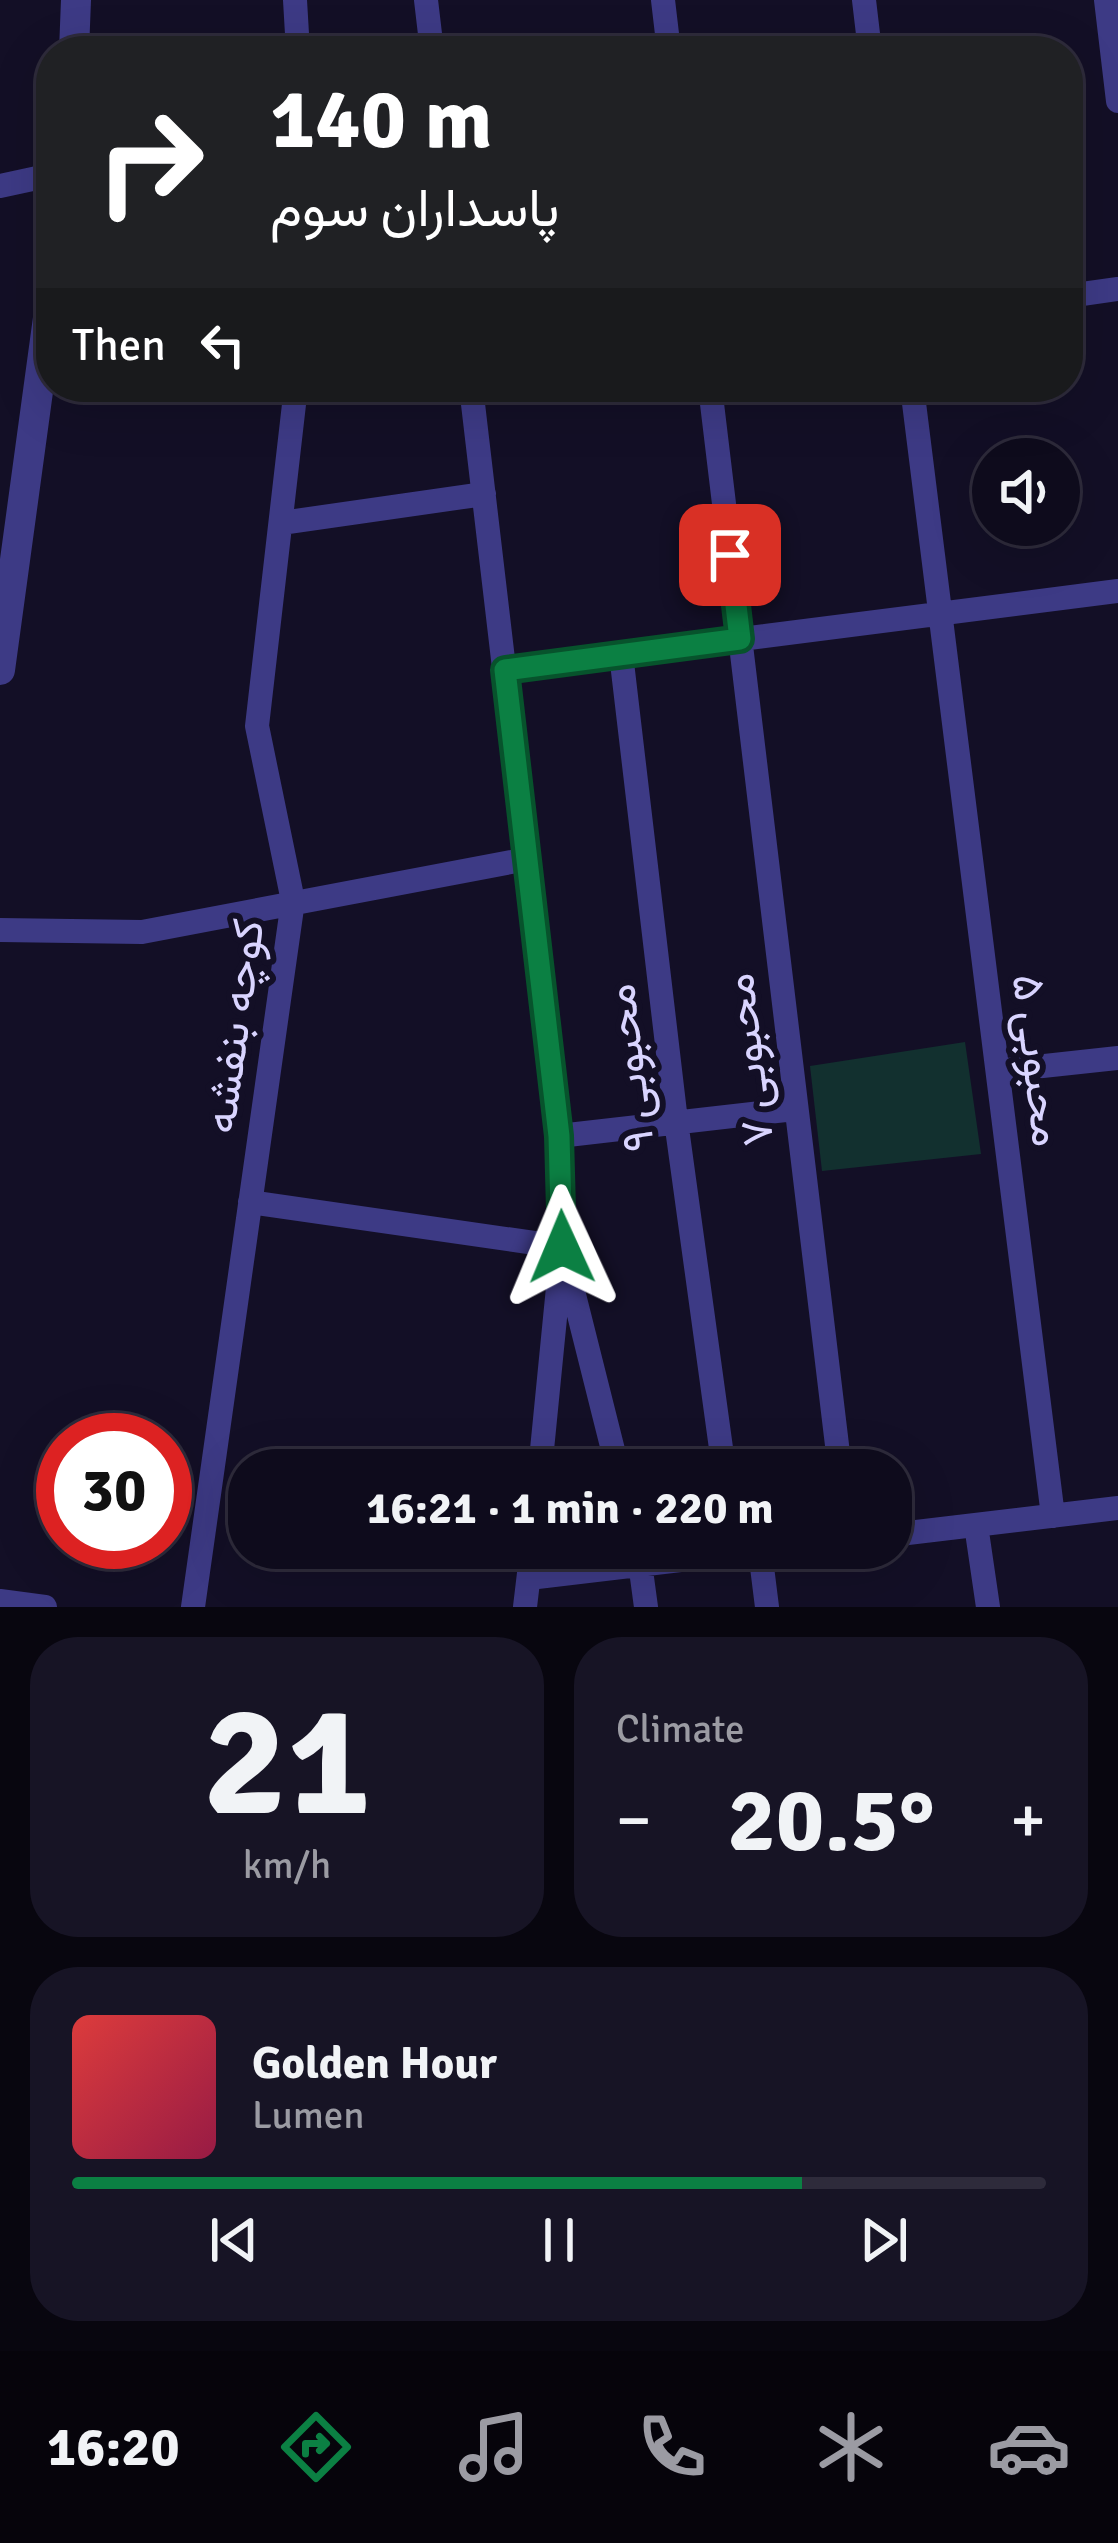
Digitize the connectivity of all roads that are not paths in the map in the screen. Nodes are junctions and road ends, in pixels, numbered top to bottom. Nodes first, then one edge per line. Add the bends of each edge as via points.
1 (76, 0) edge
2 (295, 0) edge
3 (426, 0) edge
4 (663, 0) edge
5 (864, 0) edge
6 (1106, 0) edge
7 (75, 36) edge
8 (297, 36) edge
9 (430, 36) edge
10 (667, 36) edge
11 (868, 36) edge
12 (1118, 101) edge
13 (36, 178) edge
14 (0, 186) edge
15 (1118, 289) edge
16 (1083, 294) edge
17 (36, 398) edge
18 (294, 402) edge
19 (473, 402) edge
20 (712, 402) edge
21 (914, 402) edge
22 (484, 494) junction
23 (281, 523) junction
24 (1118, 591) edge
25 (940, 614) junction
26 (2, 630) edge
27 (740, 639) junction
28 (621, 655) junction
29 (0, 670) edge
30 (505, 670) junction
31 (527, 859) junction
32 (293, 901) junction
33 (0, 930) edge
34 (1118, 1058) edge
35 (998, 1071) junction
36 (795, 1109) junction
37 (676, 1121) junction
38 (559, 1136) junction
39 (250, 1202) junction
40 (562, 1247) junction
41 (542, 1449) edge
42 (613, 1449) edge
43 (721, 1449) edge
44 (837, 1449) edge
45 (1118, 1508) edge
46 (1053, 1516) junction
47 (976, 1525) junction
48 (912, 1533) edge
49 (530, 1569) edge
50 (574, 1569) edge
51 (642, 1569) edge
52 (758, 1569) edge
53 (529, 1578) junction
54 (0, 1601) edge
55 (45, 1607) edge
56 (193, 1607) edge
57 (525, 1607) edge
58 (646, 1607) edge
59 (767, 1607) edge
60 (988, 1607) edge

1 - 7 street
2 - 8 street
3 - 9 street
4 - 10 street
5 - 11 street
6 - 12 street
13 - 14 street
15 - 16 street
17 - 26 street
18 - 23 street, کوچه بنفشه
19 - 22 street
20 - 27 street, محبوبی ۷
21 - 25 street, محبوبی ۵
22 - 23 street
22 - 30 street
23 - 32 street, کوچه بنفشه via 257,726
24 - 25 street
25 - 27 street
25 - 35 street, محبوبی ۵
26 - 29 street
27 - 28 street
27 - 36 street, محبوبی ۷
28 - 30 street
28 - 37 street, محبوبی ۹
30 - 31 street
31 - 32 street
31 - 38 street
32 - 33 street via 142,932
32 - 39 street, کوچه بنفشه
34 - 35 street
35 - 46 street, محبوبی ۵
36 - 37 street
36 - 44 street, محبوبی ۷
37 - 38 street
37 - 43 street, محبوبی ۹
38 - 40 street
39 - 40 street
39 - 56 street, کوچه بنفشه
40 - 41 street
40 - 42 street
45 - 46 street
46 - 47 street
47 - 48 street
47 - 60 street
49 - 53 street
50 - 53 street
51 - 58 street
52 - 59 street
53 - 57 street
54 - 55 street

